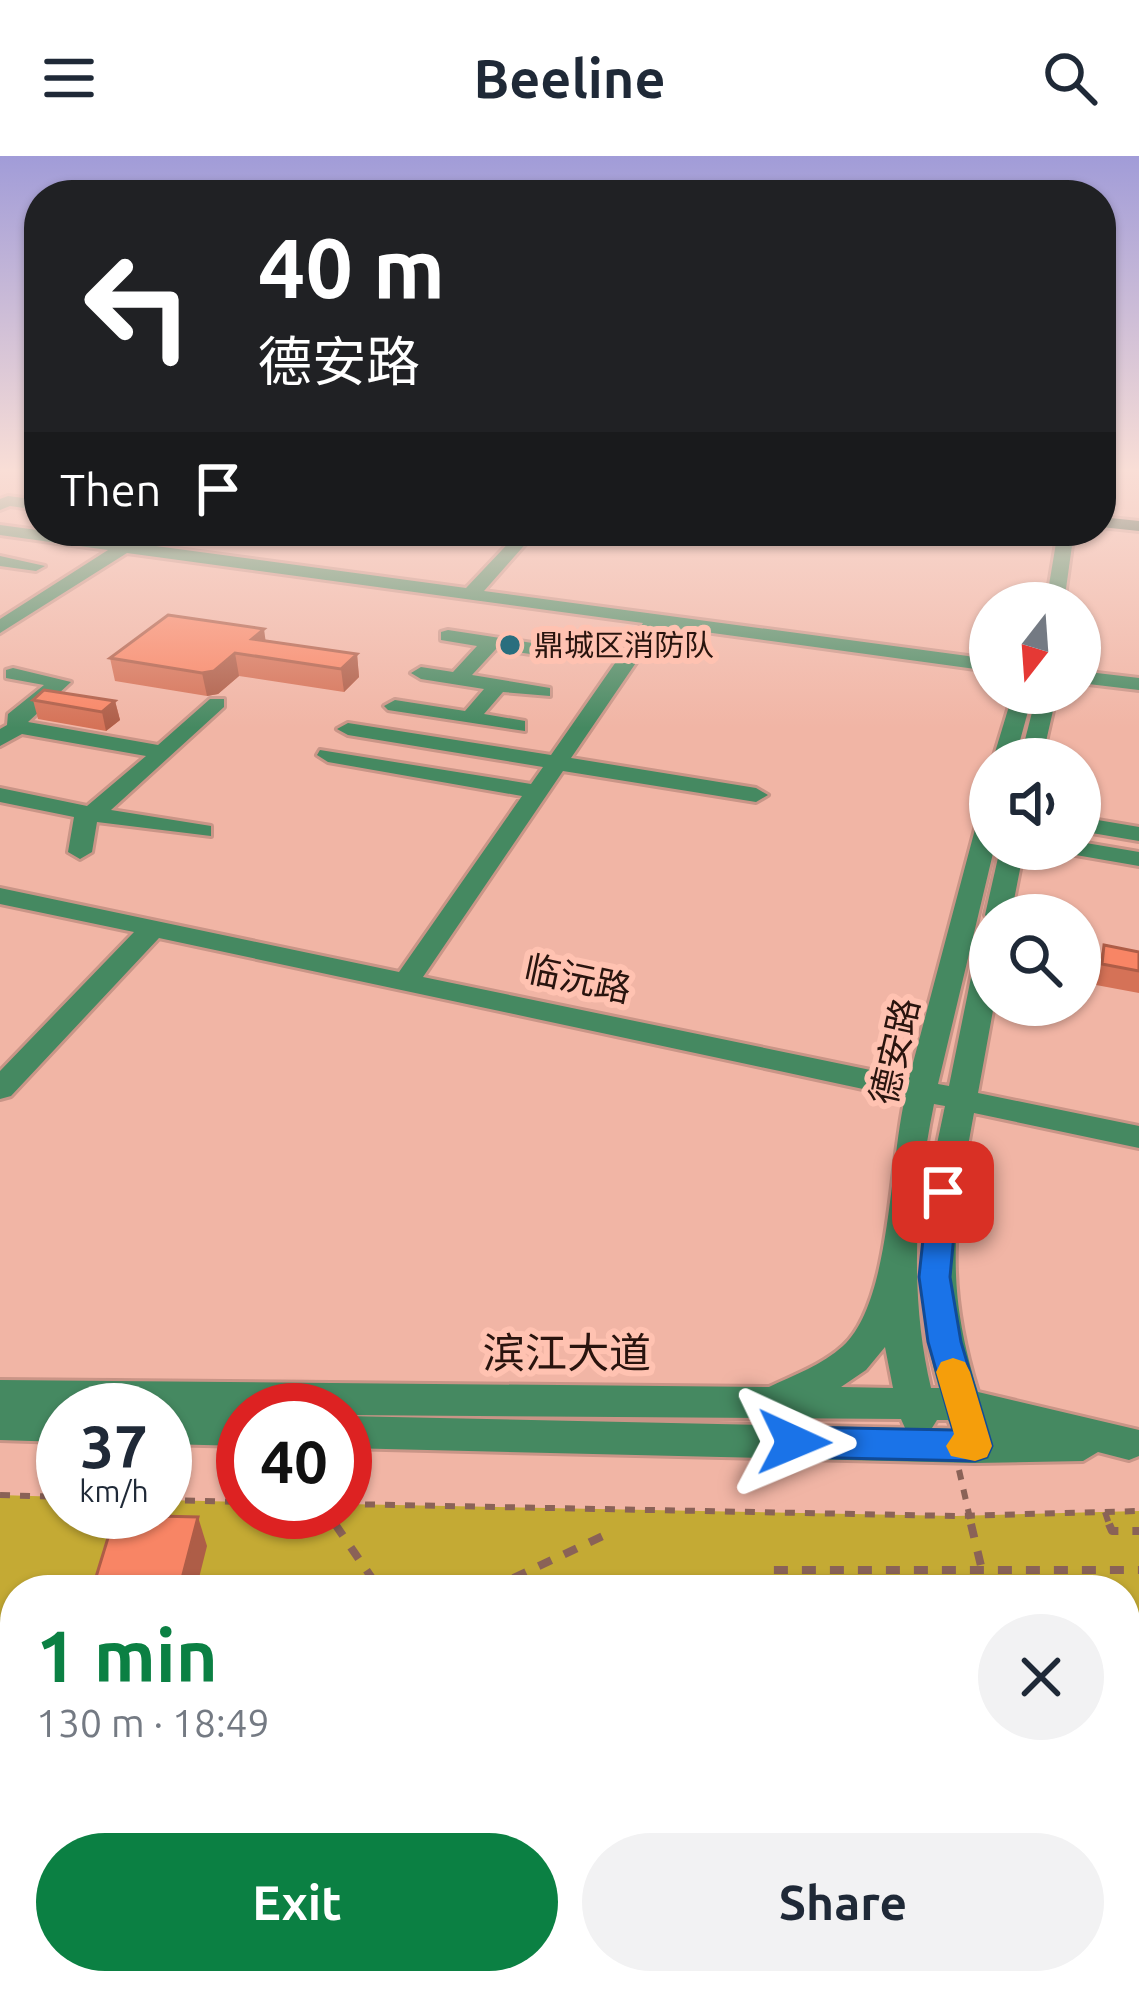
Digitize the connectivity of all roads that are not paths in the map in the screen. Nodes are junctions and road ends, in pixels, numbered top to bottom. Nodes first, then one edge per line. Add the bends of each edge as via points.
1 (112, 556) edge
2 (183, 556) edge
3 (506, 556) edge
4 (0, 558) edge
5 (36, 566) dead end
6 (470, 594) junction
7 (656, 619) junction
8 (479, 625) junction
9 (0, 627) edge
10 (558, 652) dead end
11 (969, 661) edge
12 (421, 673) dead end
13 (13, 674) dead end
14 (458, 679) junction
15 (1101, 679) edge
16 (1139, 684) edge
17 (498, 685) junction
18 (543, 692) dead end
19 (218, 703) dead end
20 (395, 706) dead end
21 (470, 718) junction
22 (517, 726) dead end
23 (348, 729) dead end
24 (9, 733) edge
25 (163, 752) junction
26 (328, 755) dead end
27 (555, 764) junction
28 (536, 792) junction
29 (0, 795) edge
30 (756, 795) dead end
31 (92, 814) junction
32 (1101, 827) edge
33 (202, 831) dead end
34 (1139, 833) edge
35 (80, 852) dead end
36 (1101, 853) edge
37 (1139, 859) edge
38 (977, 870) edge
39 (0, 896) edge
40 (153, 928) junction
41 (406, 982) junction
42 (974, 1026) edge
43 (0, 1089) edge
44 (924, 1091) junction
45 (959, 1098) junction
46 (1139, 1137) edge
47 (896, 1261) junction
48 (0, 1396) edge
49 (771, 1402) junction
50 (914, 1403) junction
51 (962, 1404) junction
52 (0, 1424) edge
53 (36, 1425) edge
54 (372, 1433) edge
55 (1134, 1443) edge
56 (952, 1446) junction

1 - 9 street
2 - 6 street
3 - 6 street
4 - 5 street
6 - 8 street
7 - 8 street
7 - 11 street
7 - 27 street
8 - 10 street
8 - 14 street
12 - 14 street
13 - 24 street via 61,682
14 - 17 street
15 - 16 street
17 - 18 street
17 - 21 street
19 - 25 street
20 - 21 street
21 - 22 street
23 - 27 street
24 - 25 street
25 - 31 street
26 - 28 street
27 - 28 street
27 - 30 street
28 - 41 street
29 - 31 street
31 - 33 street
31 - 35 street via 83,821
32 - 34 street
36 - 37 street
38 - 44 street, 德安路
39 - 40 street, 临沅路
40 - 41 street, 临沅路
40 - 43 street
41 - 44 street, 临沅路
42 - 45 street, 德安路
44 - 45 street, 临沅路
44 - 47 street, 德安路
45 - 46 street, 临沅路
45 - 51 street, 德安路 via 934,1277
47 - 49 street via 884,1322 862,1354
47 - 50 street, 德安路
48 - 49 street, 滨江大道
49 - 50 street, 滨江大道
50 - 51 street, 滨江大道
50 - 56 street, 德安路
51 - 55 street, 滨江大道
51 - 56 street, 德安路
52 - 53 street
54 - 56 street, 滨江大道
55 - 56 street, 滨江大道

